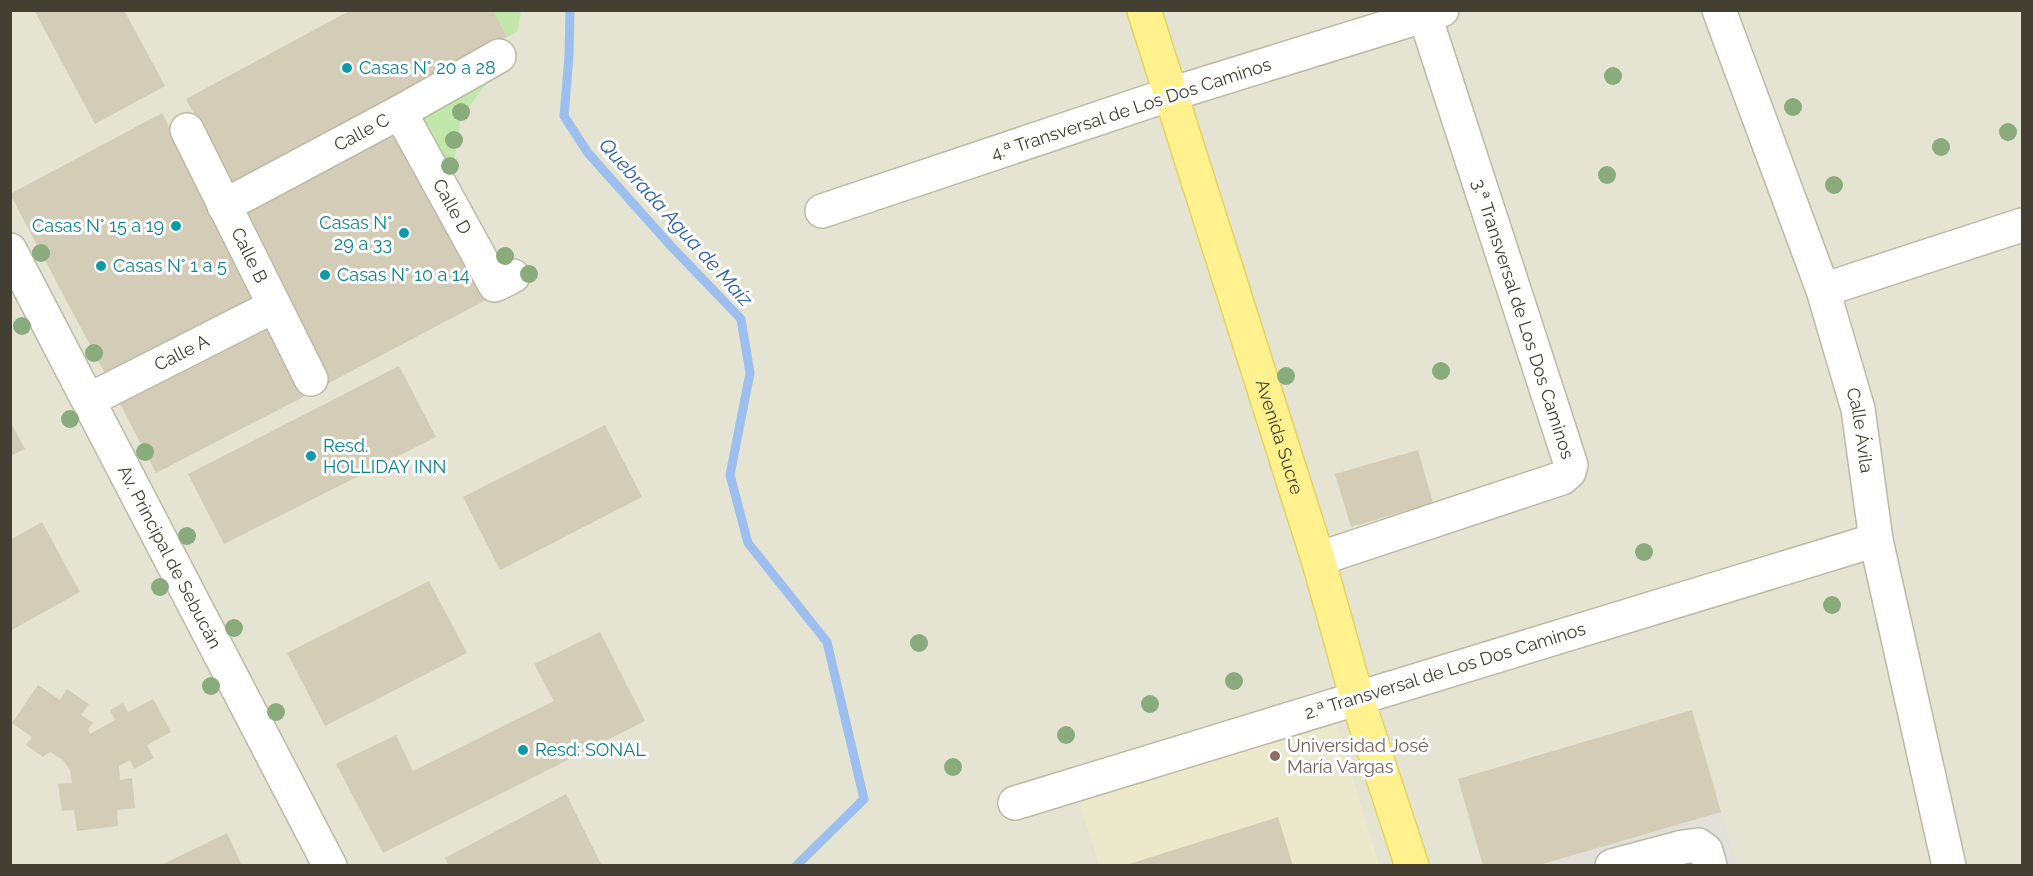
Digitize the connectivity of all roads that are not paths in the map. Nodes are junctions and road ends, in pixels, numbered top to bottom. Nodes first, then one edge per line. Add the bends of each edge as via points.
1 (1144, 10) edge
2 (1719, 10) edge
3 (1433, 13) edge
4 (499, 56) dead end
5 (1171, 94) junction
6 (400, 112) junction
7 (187, 130) dead end
8 (224, 206) junction
9 (822, 211) dead end
10 (2022, 225) edge
11 (10, 250) edge
12 (513, 276) dead end
13 (1823, 290) junction
14 (274, 306) junction
15 (311, 379) dead end
16 (89, 400) junction
17 (1876, 540) junction
18 (1318, 559) junction
19 (1357, 698) junction
20 (1015, 802) dead end
21 (330, 866) edge
22 (1412, 866) edge
23 (1612, 866) edge
24 (1710, 866) edge
25 (1949, 866) edge

1 - 5 main road, Avenida Sucre
2 - 13 street, Calle Ávila
3 - 5 street, 4.ª Transversal de Los Dos Caminos
3 - 18 street, 3.ª Transversal de Los Dos Caminos via 1571,465 1562,478
4 - 6 street, Calle C
5 - 9 street, 4.ª Transversal de Los Dos Caminos
5 - 18 main road, Avenida Sucre
6 - 8 street, Calle C
6 - 12 street, Calle D via 495,285
7 - 8 street, Calle B
8 - 14 street, Calle B
10 - 13 street
11 - 16 street, Av. Principal de Sebucán
13 - 17 street, Calle Ávila via 1858,409
14 - 15 street, Calle B
14 - 16 street, Calle A
16 - 21 street, Av. Principal de Sebucán
17 - 19 street, 2.ª Transversal de Los Dos Caminos
17 - 25 street, Calle Ávila
18 - 19 main road, Avenida Sucre
19 - 20 street, 2.ª Transversal de Los Dos Caminos
19 - 22 main road, Avenida Sucre
23 - 24 street via 1698,845 1706,851

